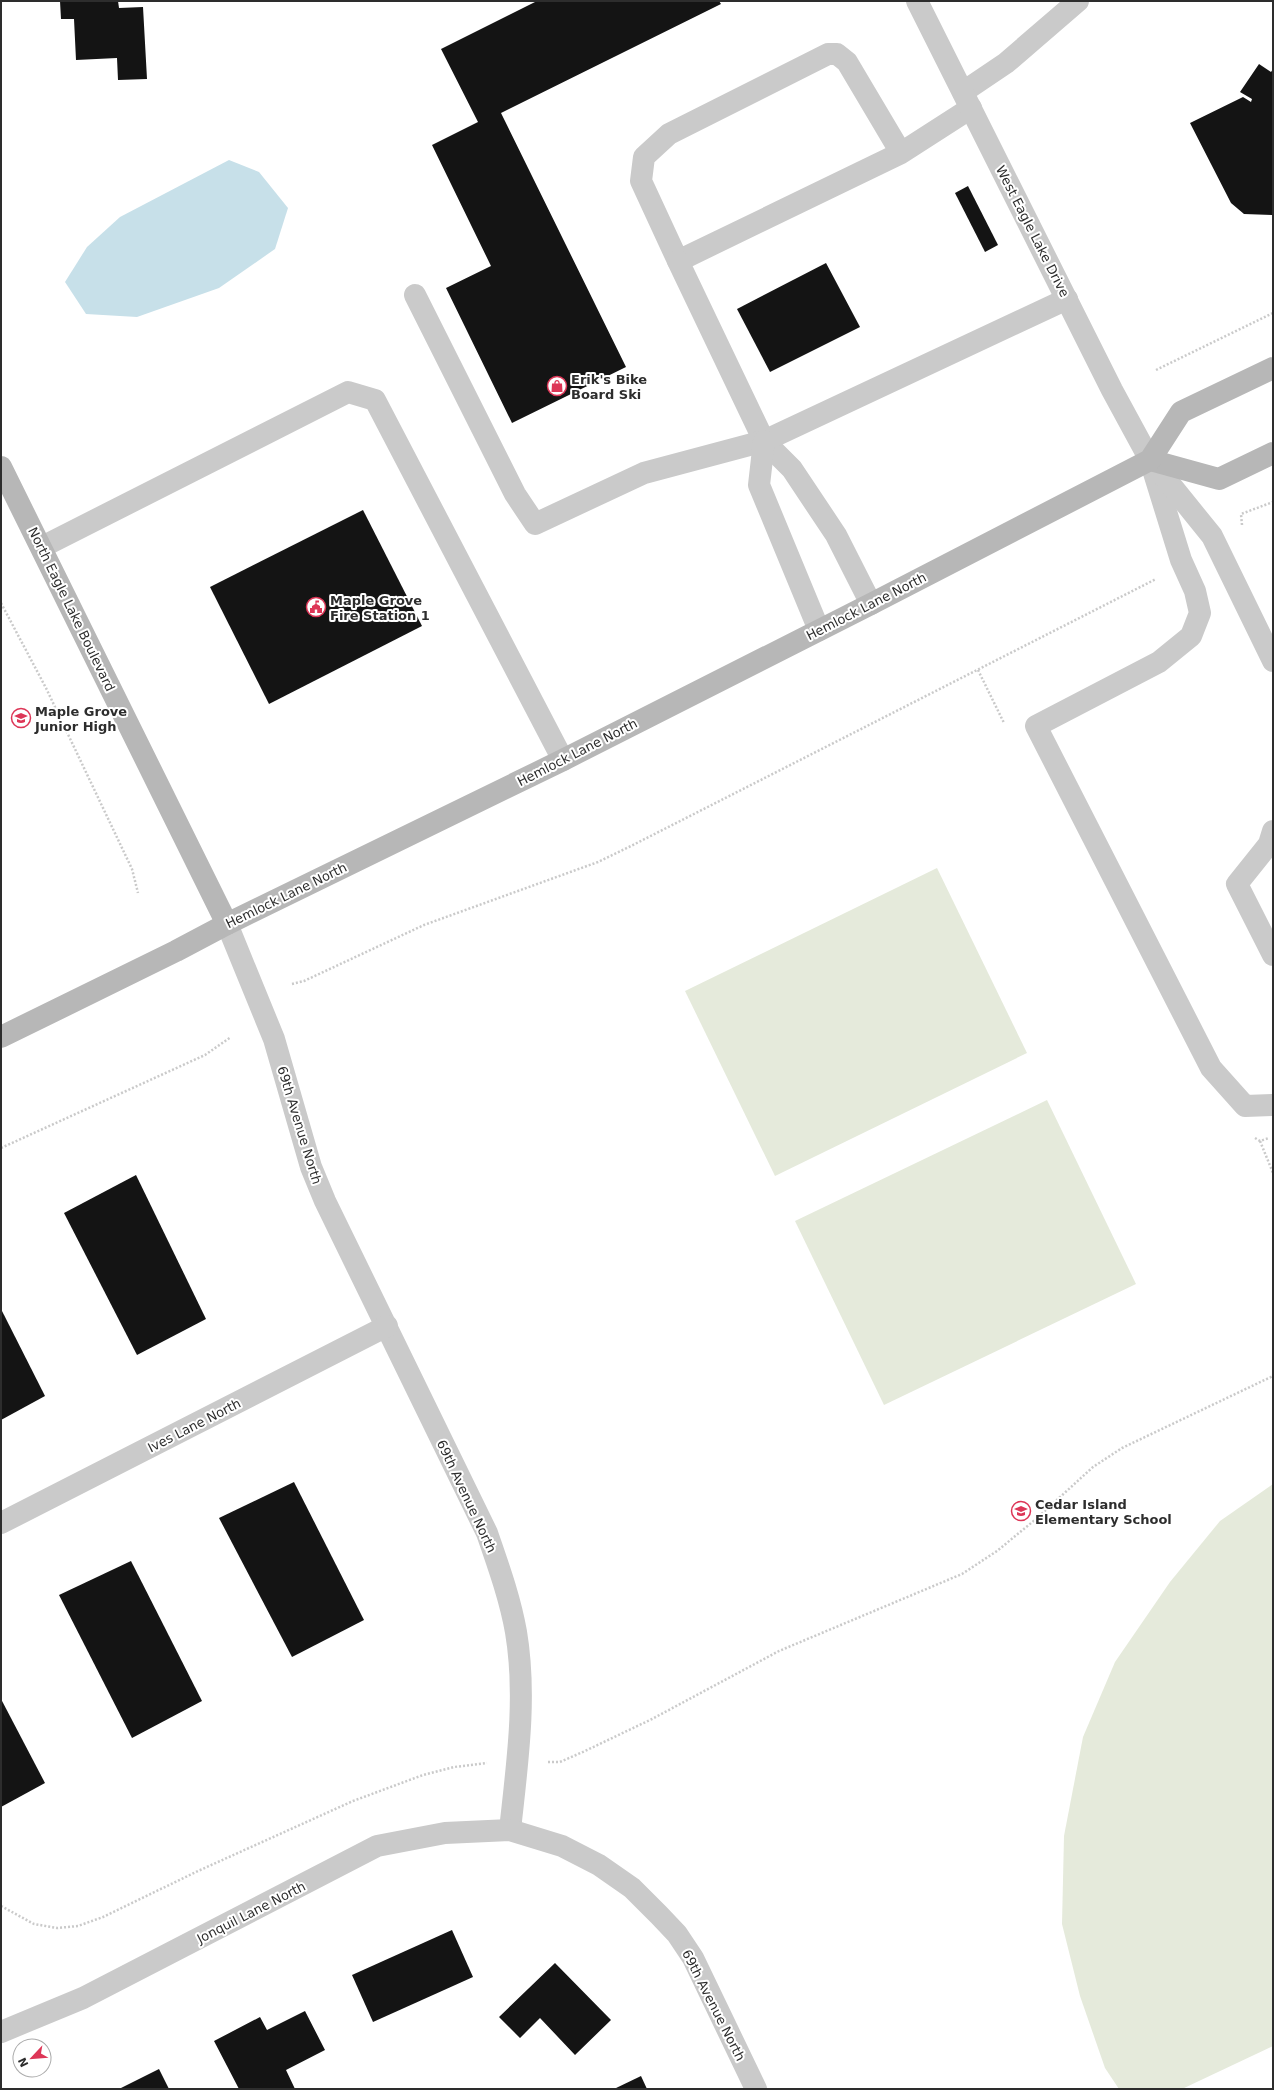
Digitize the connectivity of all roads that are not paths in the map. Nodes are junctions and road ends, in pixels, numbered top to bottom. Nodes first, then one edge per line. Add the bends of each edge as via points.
1 (916, 1) edge
2 (1073, 5) edge
3 (967, 100) junction
4 (901, 153) junction
5 (678, 261) junction
6 (415, 295) dead end
7 (1067, 299) junction
8 (1273, 368) edge
9 (764, 441) junction
10 (1273, 453) edge
11 (1150, 460) junction
12 (1, 467) edge
13 (42, 547) junction
14 (871, 604) junction
15 (819, 630) junction
16 (1273, 661) edge
17 (563, 760) junction
18 (1273, 831) edge
19 (227, 924) junction
20 (1273, 955) edge
21 (1, 1037) edge
22 (1273, 1105) edge
23 (386, 1326) junction
24 (1, 1523) edge
25 (510, 1830) junction
26 (1, 2032) edge
27 (756, 2089) edge

1 - 3 street, West Eagle Lake Drive
2 - 3 street
3 - 4 street
3 - 7 street, West Eagle Lake Drive
4 - 5 street
4 - 5 street via 847,62 837,54 828,54 669,134 644,157 641,181
5 - 9 street
6 - 9 street via 515,494 535,524 644,473
7 - 9 street
7 - 11 street, West Eagle Lake Drive
8 - 11 main road, Hemlock Lane North via 1181,412
9 - 14 street via 792,469 832,528
9 - 15 street via 759,486
10 - 11 main road via 1219,479
11 - 14 main road, Hemlock Lane North
11 - 16 street via 1212,536
11 - 22 street via 1181,560 1197,598 1200,613 1191,636 1159,662 1036,726 1211,1068 1245,1106
12 - 13 main road, North Eagle Lake Boulevard
13 - 17 street via 348,392 375,400
13 - 19 main road, North Eagle Lake Boulevard
14 - 15 main road, Hemlock Lane North
15 - 17 main road, Hemlock Lane North
17 - 19 main road, Hemlock Lane North
18 - 20 street via 1269,844 1237,884
19 - 21 main road, Hemlock Lane North
19 - 23 street, 69th Avenue North via 274,1039 314,1174
23 - 24 street, Ives Lane North
23 - 25 street, 69th Avenue North via 487,1533 506,1590 516,1632 521,1682 517,1765
25 - 26 street, Jonquil Lane North via 445,1833 377,1846 83,1998
25 - 27 street, 69th Avenue North via 562,1846 599,1865 632,1888 659,1915 677,1934 693,1958

